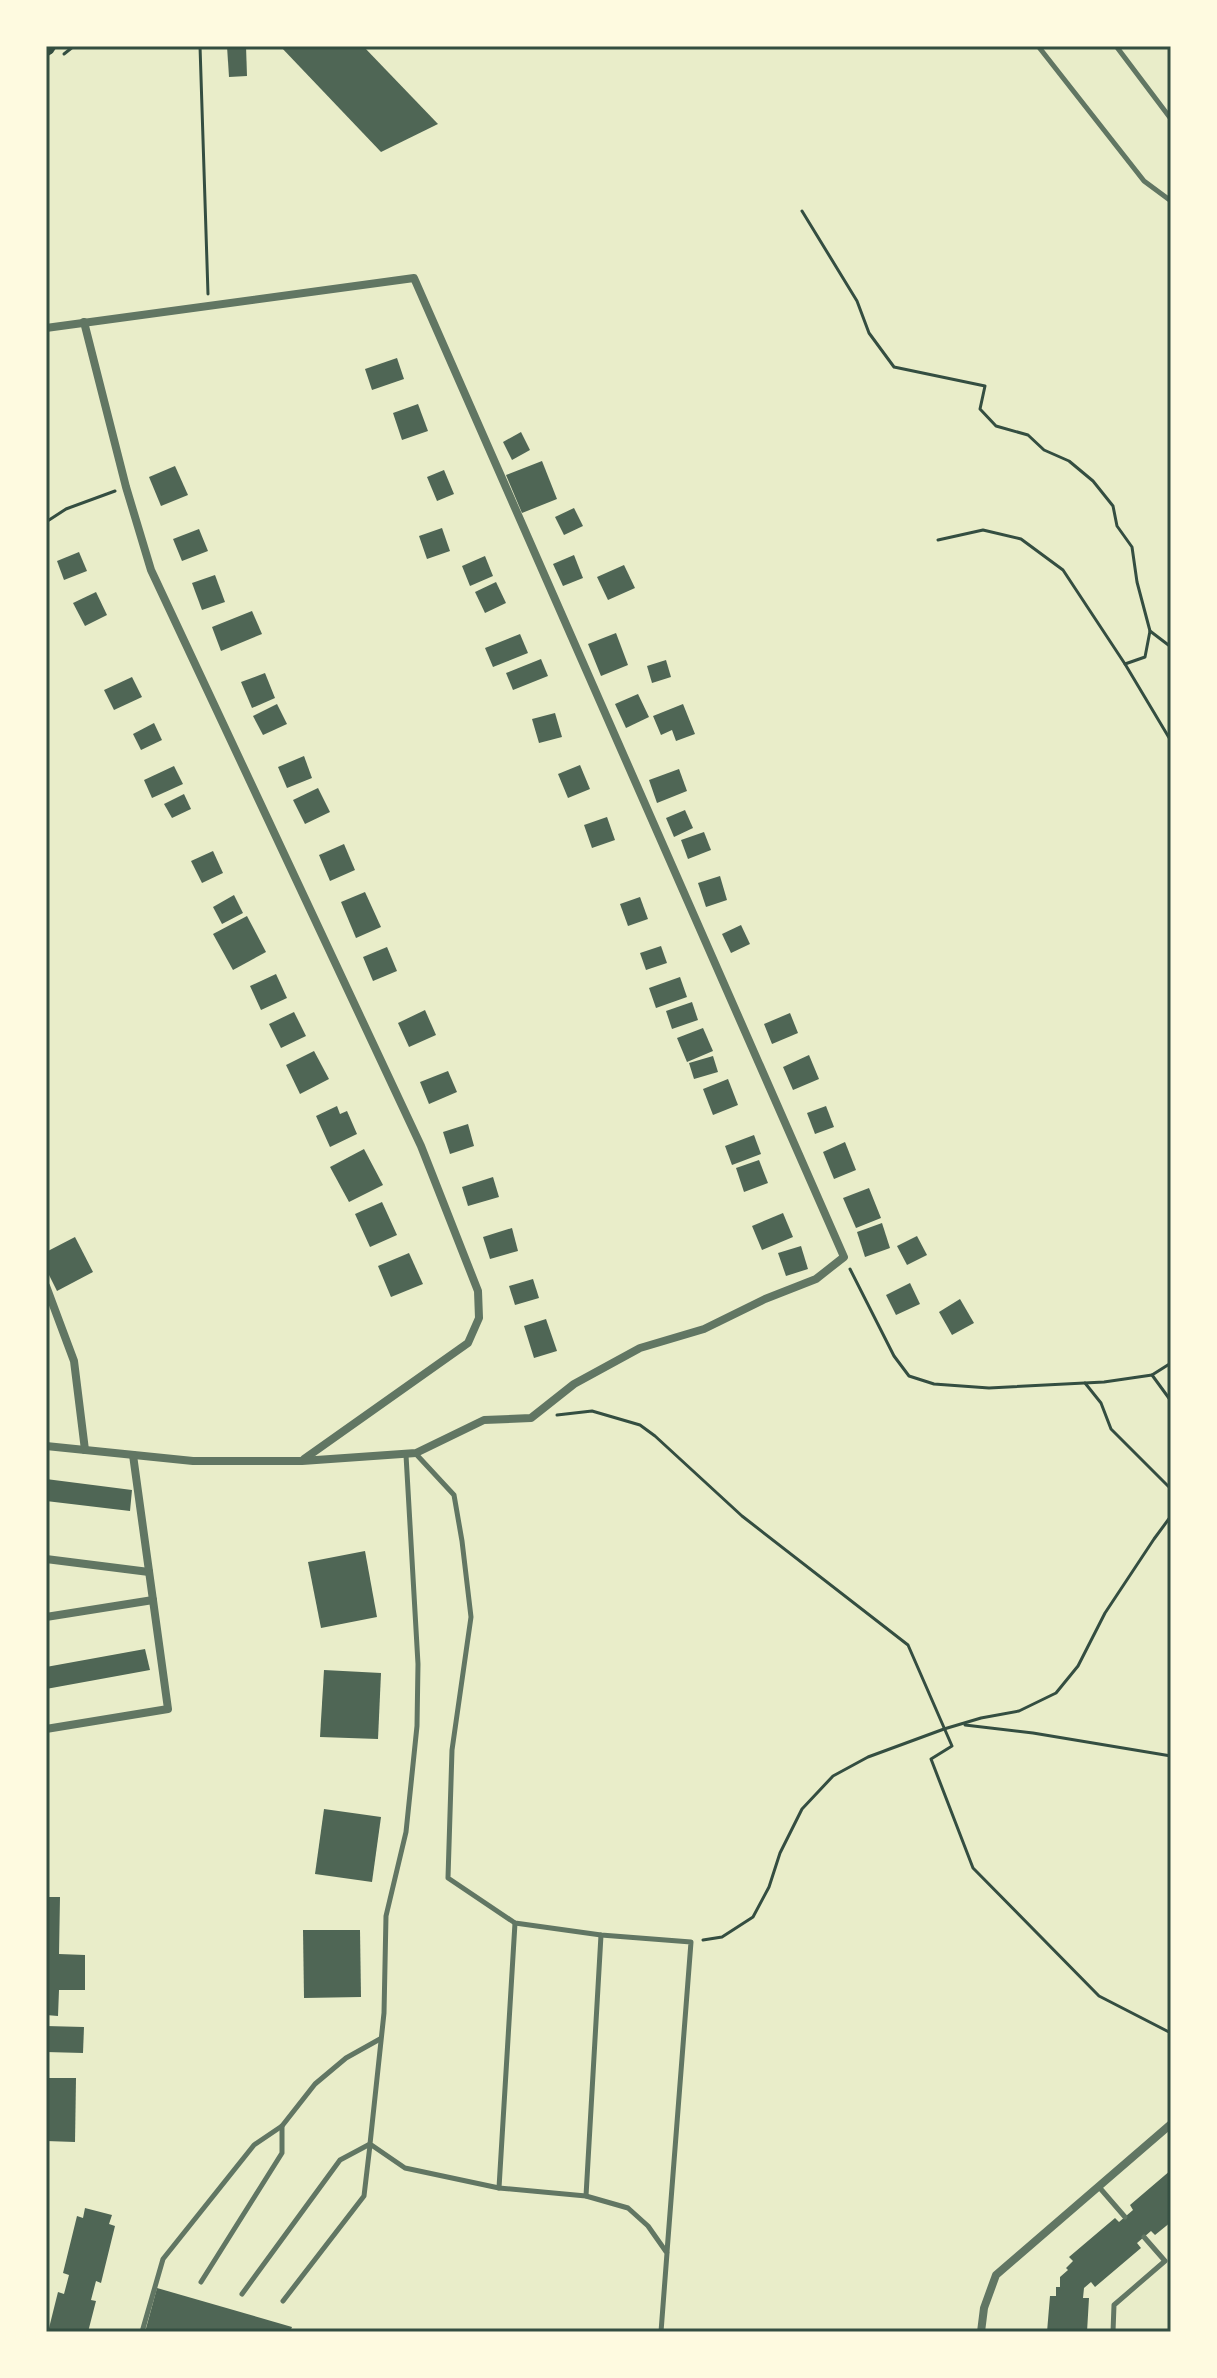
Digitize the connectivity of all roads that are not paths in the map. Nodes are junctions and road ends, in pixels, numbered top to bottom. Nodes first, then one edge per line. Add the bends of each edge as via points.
1 (1038, 46) edge
2 (1116, 46) edge
3 (1171, 119) edge
4 (1171, 201) edge
5 (84, 322) junction
6 (46, 328) edge
7 (46, 1286) edge
8 (46, 1446) edge
9 (85, 1450) junction
10 (416, 1453) junction
11 (133, 1455) junction
12 (406, 1455) junction
13 (302, 1461) junction
14 (46, 1559) edge
15 (149, 1572) junction
16 (153, 1600) junction
17 (46, 1617) edge
18 (46, 1729) edge
19 (515, 1923) junction
20 (601, 1935) junction
21 (381, 2039) junction
22 (1171, 2124) edge
23 (282, 2126) junction
24 (370, 2144) junction
25 (1099, 2187) junction
26 (499, 2188) junction
27 (586, 2196) junction
28 (1125, 2217) dead end
29 (1144, 2237) dead end
30 (667, 2253) junction
31 (201, 2282) dead end
32 (242, 2294) dead end
33 (283, 2301) dead end
34 (142, 2332) edge
35 (661, 2332) edge
36 (981, 2332) edge
37 (1113, 2332) edge

1 - 4 lane via 1144,181
2 - 3 lane
5 - 6 street
5 - 10 street via 414,278 844,1257 816,1279 704,1329 640,1348 574,1384 531,1418 484,1420
5 - 13 street via 151,570 421,1146 478,1291 479,1318 468,1343
7 - 9 street via 74,1361
8 - 9 street
9 - 11 street
10 - 12 street
10 - 19 lane via 454,1495 471,1617 452,1750 448,1878
11 - 13 street
11 - 15 street
12 - 13 street
12 - 21 lane via 417,1726 406,1832 386,1916
14 - 15 street
15 - 16 street
16 - 17 street
16 - 18 street via 168,1709
19 - 20 lane
19 - 26 lane
20 - 27 lane
20 - 30 lane via 691,1942
21 - 23 lane via 346,2058 315,2084
21 - 24 lane
22 - 25 street
23 - 31 lane via 282,2153
23 - 34 lane via 254,2145 163,2259
24 - 26 lane via 405,2168
24 - 32 lane via 340,2160
24 - 33 lane via 364,2196
25 - 28 lane
25 - 36 street via 996,2275
26 - 27 lane
27 - 30 lane via 628,2208
29 - 37 lane via 1165,2261 1114,2305
30 - 35 lane

